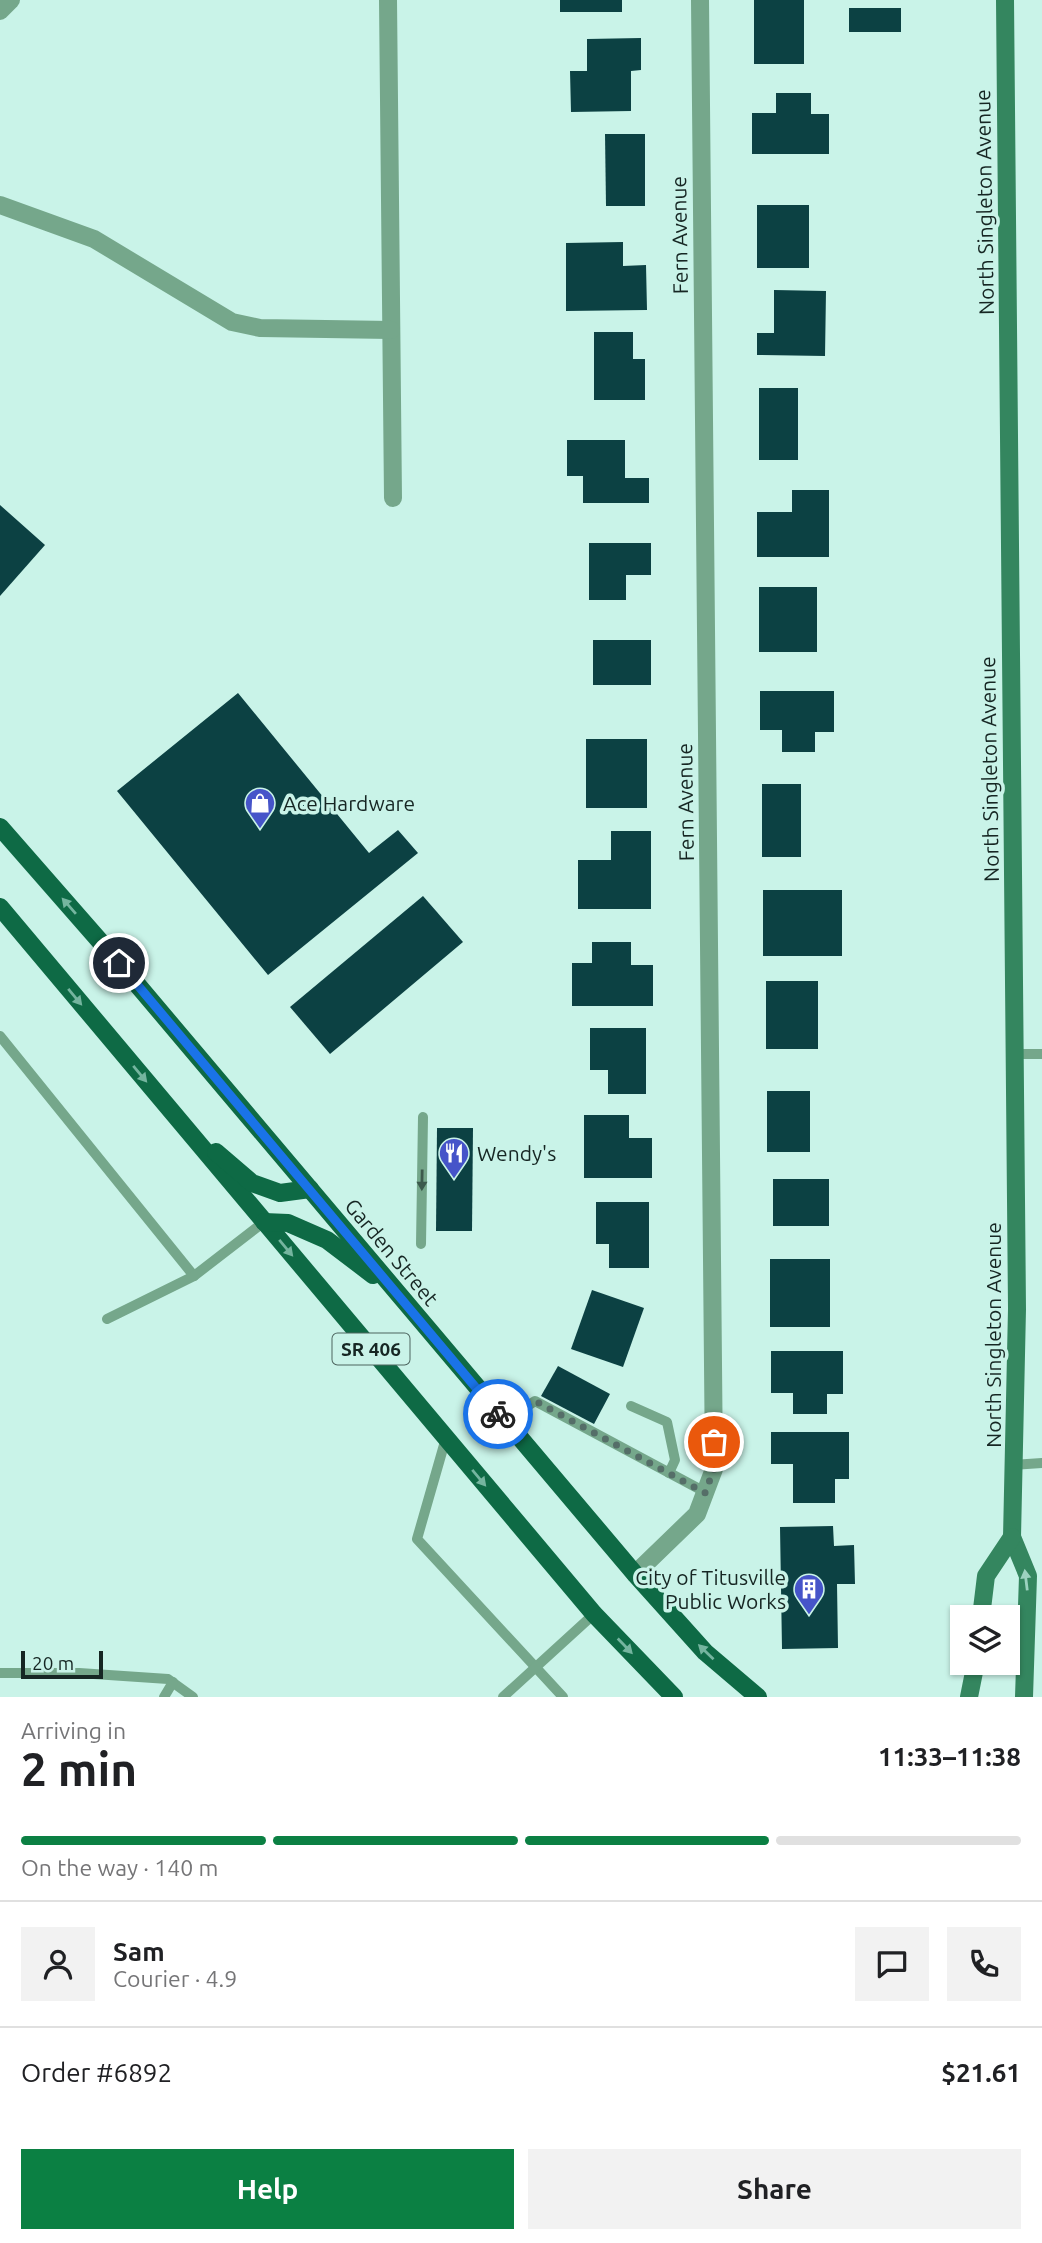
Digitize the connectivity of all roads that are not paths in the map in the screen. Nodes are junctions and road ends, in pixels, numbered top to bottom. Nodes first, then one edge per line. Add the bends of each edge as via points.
1 (11, 0) edge
2 (388, 0) edge
3 (700, 0) edge
4 (1005, 0) edge
5 (0, 11) edge
6 (0, 205) edge
7 (391, 330) junction
8 (393, 498) dead end
9 (0, 827) edge
10 (0, 907) edge
11 (0, 1036) edge
12 (1015, 1054) junction
13 (1042, 1054) edge
14 (423, 1117) dead end
15 (179, 1120) junction
16 (310, 1189) junction
17 (264, 1222) junction
18 (421, 1244) dead end
19 (194, 1276) junction
20 (398, 1294) junction
21 (107, 1319) dead end
22 (631, 1406) dead end
23 (505, 1421) junction
24 (446, 1438) junction
25 (1042, 1463) edge
26 (1014, 1465) junction
27 (669, 1473) junction
28 (705, 1493) junction
29 (1012, 1537) junction
30 (635, 1574) junction
31 (982, 1605) edge
32 (594, 1614) junction
33 (535, 1668) junction
34 (0, 1673) edge
35 (973, 1675) edge
36 (173, 1682) junction
37 (164, 1697) edge
38 (193, 1697) edge
39 (503, 1697) edge
40 (563, 1697) edge
41 (674, 1697) edge
42 (758, 1697) edge
43 (969, 1697) edge
44 (1024, 1697) edge

1 - 5 street
2 - 7 street
3 - 28 street, Fern Avenue via 714,1455
4 - 12 street, North Singleton Avenue
6 - 7 street via 94,239 232,322 260,328
7 - 8 street
16 -> 9 main road, Garden Street / SR 406
10 -> 15 main road, SR 406
11 - 19 lane
12 - 13 lane
12 - 26 street, North Singleton Avenue
14 -> 18 lane
15 - 16 main road via 252,1183 280,1193
15 - 17 main road, SR 406
16 - 20 main road, Garden Street / SR 406
17 - 19 lane
17 - 20 main road via 288,1223 327,1240
17 -> 24 main road, SR 406
19 - 21 lane
20 - 23 main road, Garden Street / SR 406
22 - 27 lane via 667,1423 675,1460
23 - 27 lane via 535,1401
23 - 30 main road, Garden Street / SR 406
24 -> 32 main road, SR 406
24 - 33 lane via 417,1539
25 - 26 lane
26 - 29 street, North Singleton Avenue
27 - 28 lane
28 - 30 street, Fern Avenue via 697,1514
29 - 31 street via 986,1576
44 -> 29 street, North Singleton Avenue via 1028,1577
42 -> 30 main road, Garden Street / SR 406 via 705,1652
32 - 33 lane
32 -> 41 main road, SR 406
33 - 39 lane
33 - 40 lane
34 - 36 lane via 88,1674
35 - 43 street
36 - 37 lane
36 - 38 lane

